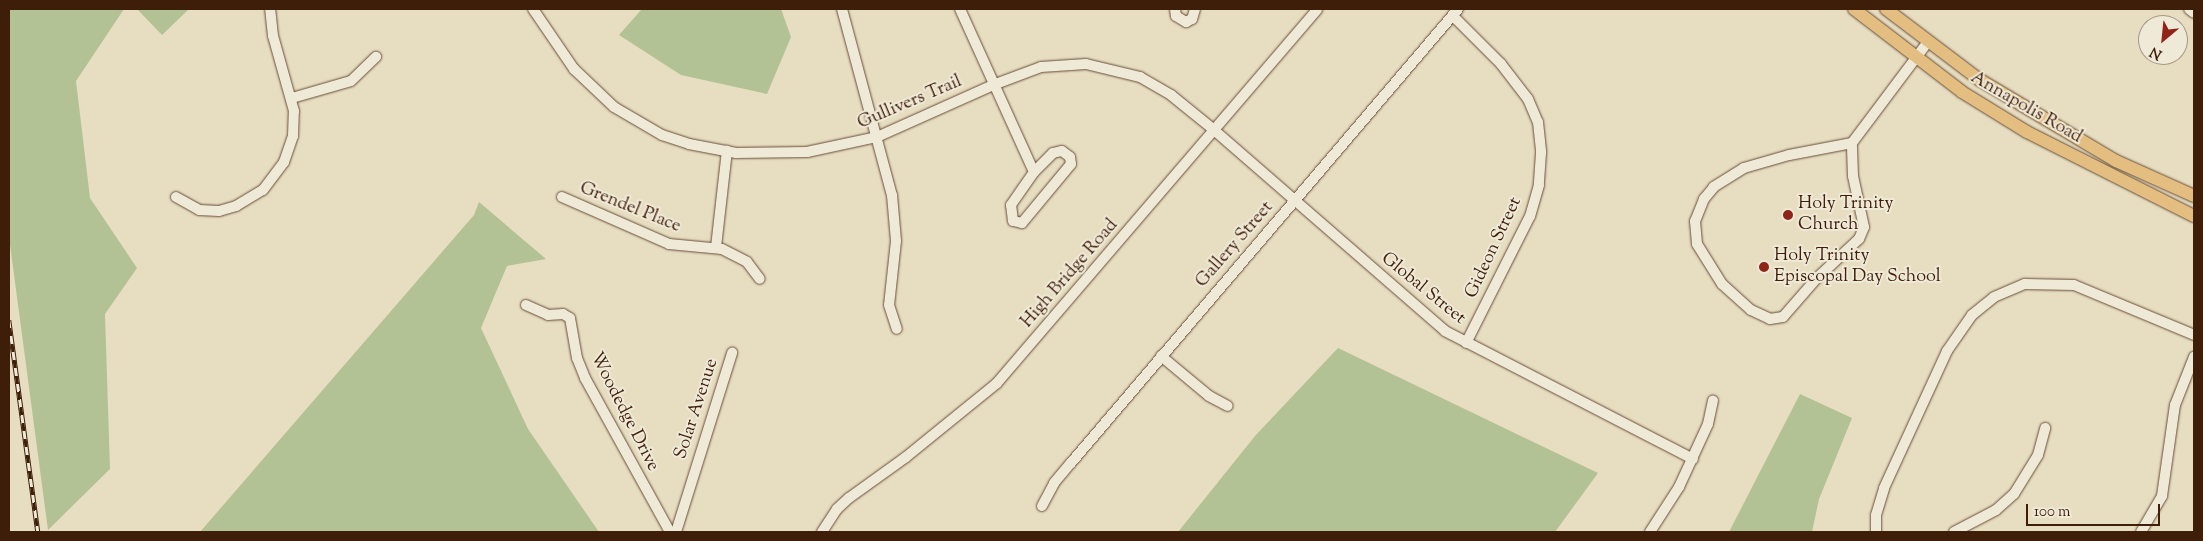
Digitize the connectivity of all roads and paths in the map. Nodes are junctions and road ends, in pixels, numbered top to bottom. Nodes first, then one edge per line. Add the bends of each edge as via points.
1 (270, 9) edge
2 (533, 9) edge
3 (842, 9) edge
4 (960, 9) edge
5 (1175, 9) edge
6 (1195, 9) edge
7 (1317, 9) edge
8 (1854, 9) edge
9 (1886, 9) edge
10 (2189, 9) edge
11 (1455, 12) edge
12 (2194, 13) edge
13 (1927, 43) junction
14 (376, 57) dead end
15 (1916, 59) junction
16 (994, 85) junction
17 (292, 98) junction
18 (1214, 130) junction
19 (878, 137) junction
20 (1852, 143) junction
21 (727, 151) junction
22 (1034, 172) junction
23 (2194, 196) edge
24 (176, 197) dead end
25 (562, 197) dead end
26 (1294, 201) junction
27 (2194, 216) edge
28 (716, 247) junction
29 (760, 279) dead end
30 (526, 305) dead end
31 (897, 329) dead end
32 (2194, 335) edge
33 (1466, 343) junction
34 (732, 353) dead end
35 (1161, 356) junction
36 (2194, 358) edge
37 (1713, 401) dead end
38 (1228, 406) dead end
39 (2045, 428) dead end
40 (1693, 459) junction
41 (1042, 506) dead end
42 (670, 532) edge
43 (676, 532) edge
44 (822, 532) edge
45 (1650, 532) edge
46 (1876, 532) edge
47 (1954, 532) edge
48 (2141, 532) edge

1 - 17 street via 273,36
2 - 21 street, Gullivers Trail via 574,69 614,107 662,135
3 - 19 street
4 - 16 street
5 - 6 street via 1176,16 1186,22 1192,19
7 - 18 street, High Bridge Road
8 - 15 main road, Annapolis Road
9 - 13 main road, Annapolis Road
10 - 12 street
11 - 26 street, Gallery Street
11 - 33 street, Gideon Street via 1528,98 1538,122 1541,153 1539,185 1530,216
13 - 15 street
13 - 23 main road, Annapolis Road via 1980,80 2116,161
14 - 17 street via 351,81
15 - 20 street
15 - 27 main road, Annapolis Road via 2027,132
16 - 18 street, Gullivers Trail via 1053,65 1104,66 1147,80
16 - 19 street, Gullivers Trail
16 - 22 street
17 - 24 street via 295,122 291,144 278,173 263,190 246,202 219,211 199,210
18 - 26 street, Global Street
18 - 44 street, High Bridge Road via 997,383 906,458 849,498 837,509
19 - 21 street, Gullivers Trail via 799,153
19 - 31 street via 895,219 896,241 889,305
20 - 20 street via 1751,166 1721,181 1704,199 1694,229 1697,244 1722,284 1751,310 1770,319 1783,317 1816,278 1859,239 1864,227 1853,176
21 - 28 street
22 - 22 street via 1053,153 1062,151 1070,157 1071,164 1022,223 1018,223 1010,216 1011,205
25 - 28 street, Grendel Place via 669,244
26 - 33 street, Global Street via 1437,325
26 - 35 street, Gallery Street
28 - 29 street, Grendel Place via 747,262
30 - 42 street, Woodedge Drive via 570,318 577,358 585,378
32 - 46 street via 2074,285 2025,284 1994,297 1961,328 1936,373 1884,488 1876,516
33 - 40 street, Global Street
34 - 43 street, Solar Avenue
35 - 38 street via 1209,396
35 - 41 street, Gallery Street via 1054,483
36 - 48 street via 2175,405 2162,496
37 - 40 street via 1708,424
39 - 47 street via 2038,455 2014,494 1996,510
40 - 45 street

